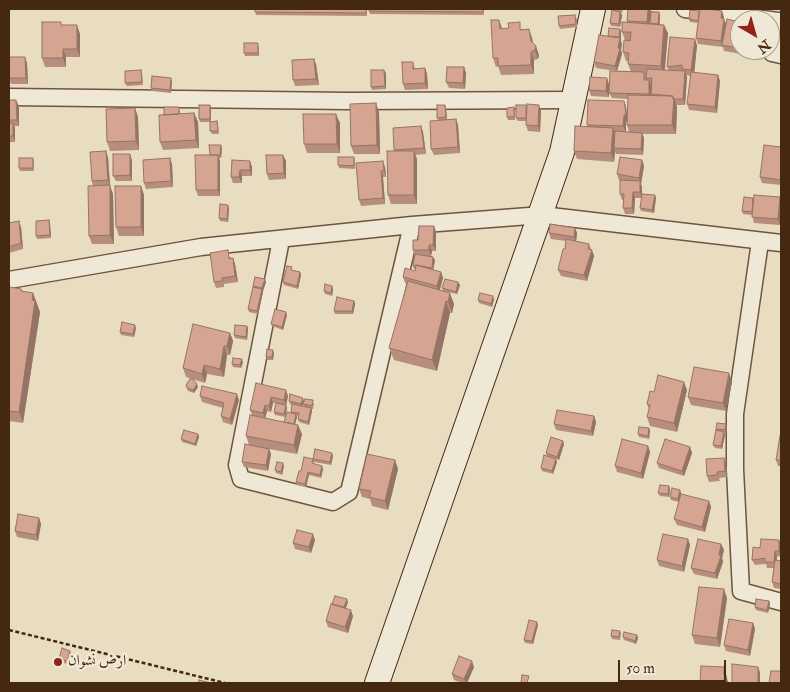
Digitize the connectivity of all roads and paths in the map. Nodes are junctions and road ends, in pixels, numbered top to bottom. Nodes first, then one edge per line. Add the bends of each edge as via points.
1 (593, 9) edge
2 (685, 9) edge
3 (781, 55) edge
4 (9, 96) edge
5 (573, 100) junction
6 (542, 215) junction
7 (412, 225) junction
8 (281, 240) junction
9 (760, 242) junction
10 (781, 243) edge
11 (9, 280) edge
12 (781, 602) edge
13 (9, 630) edge
14 (225, 683) edge
15 (377, 683) edge

1 - 5 street
2 - 3 street via 778,20 772,54
4 - 5 street via 349,101
5 - 6 street via 562,152
6 - 7 street
6 - 9 street
6 - 15 street
7 - 8 street
7 - 8 street via 349,492 333,502 241,479 236,465
8 - 11 street via 201,248
9 - 10 street
9 - 12 street via 734,414 741,591
13 - 14 path

